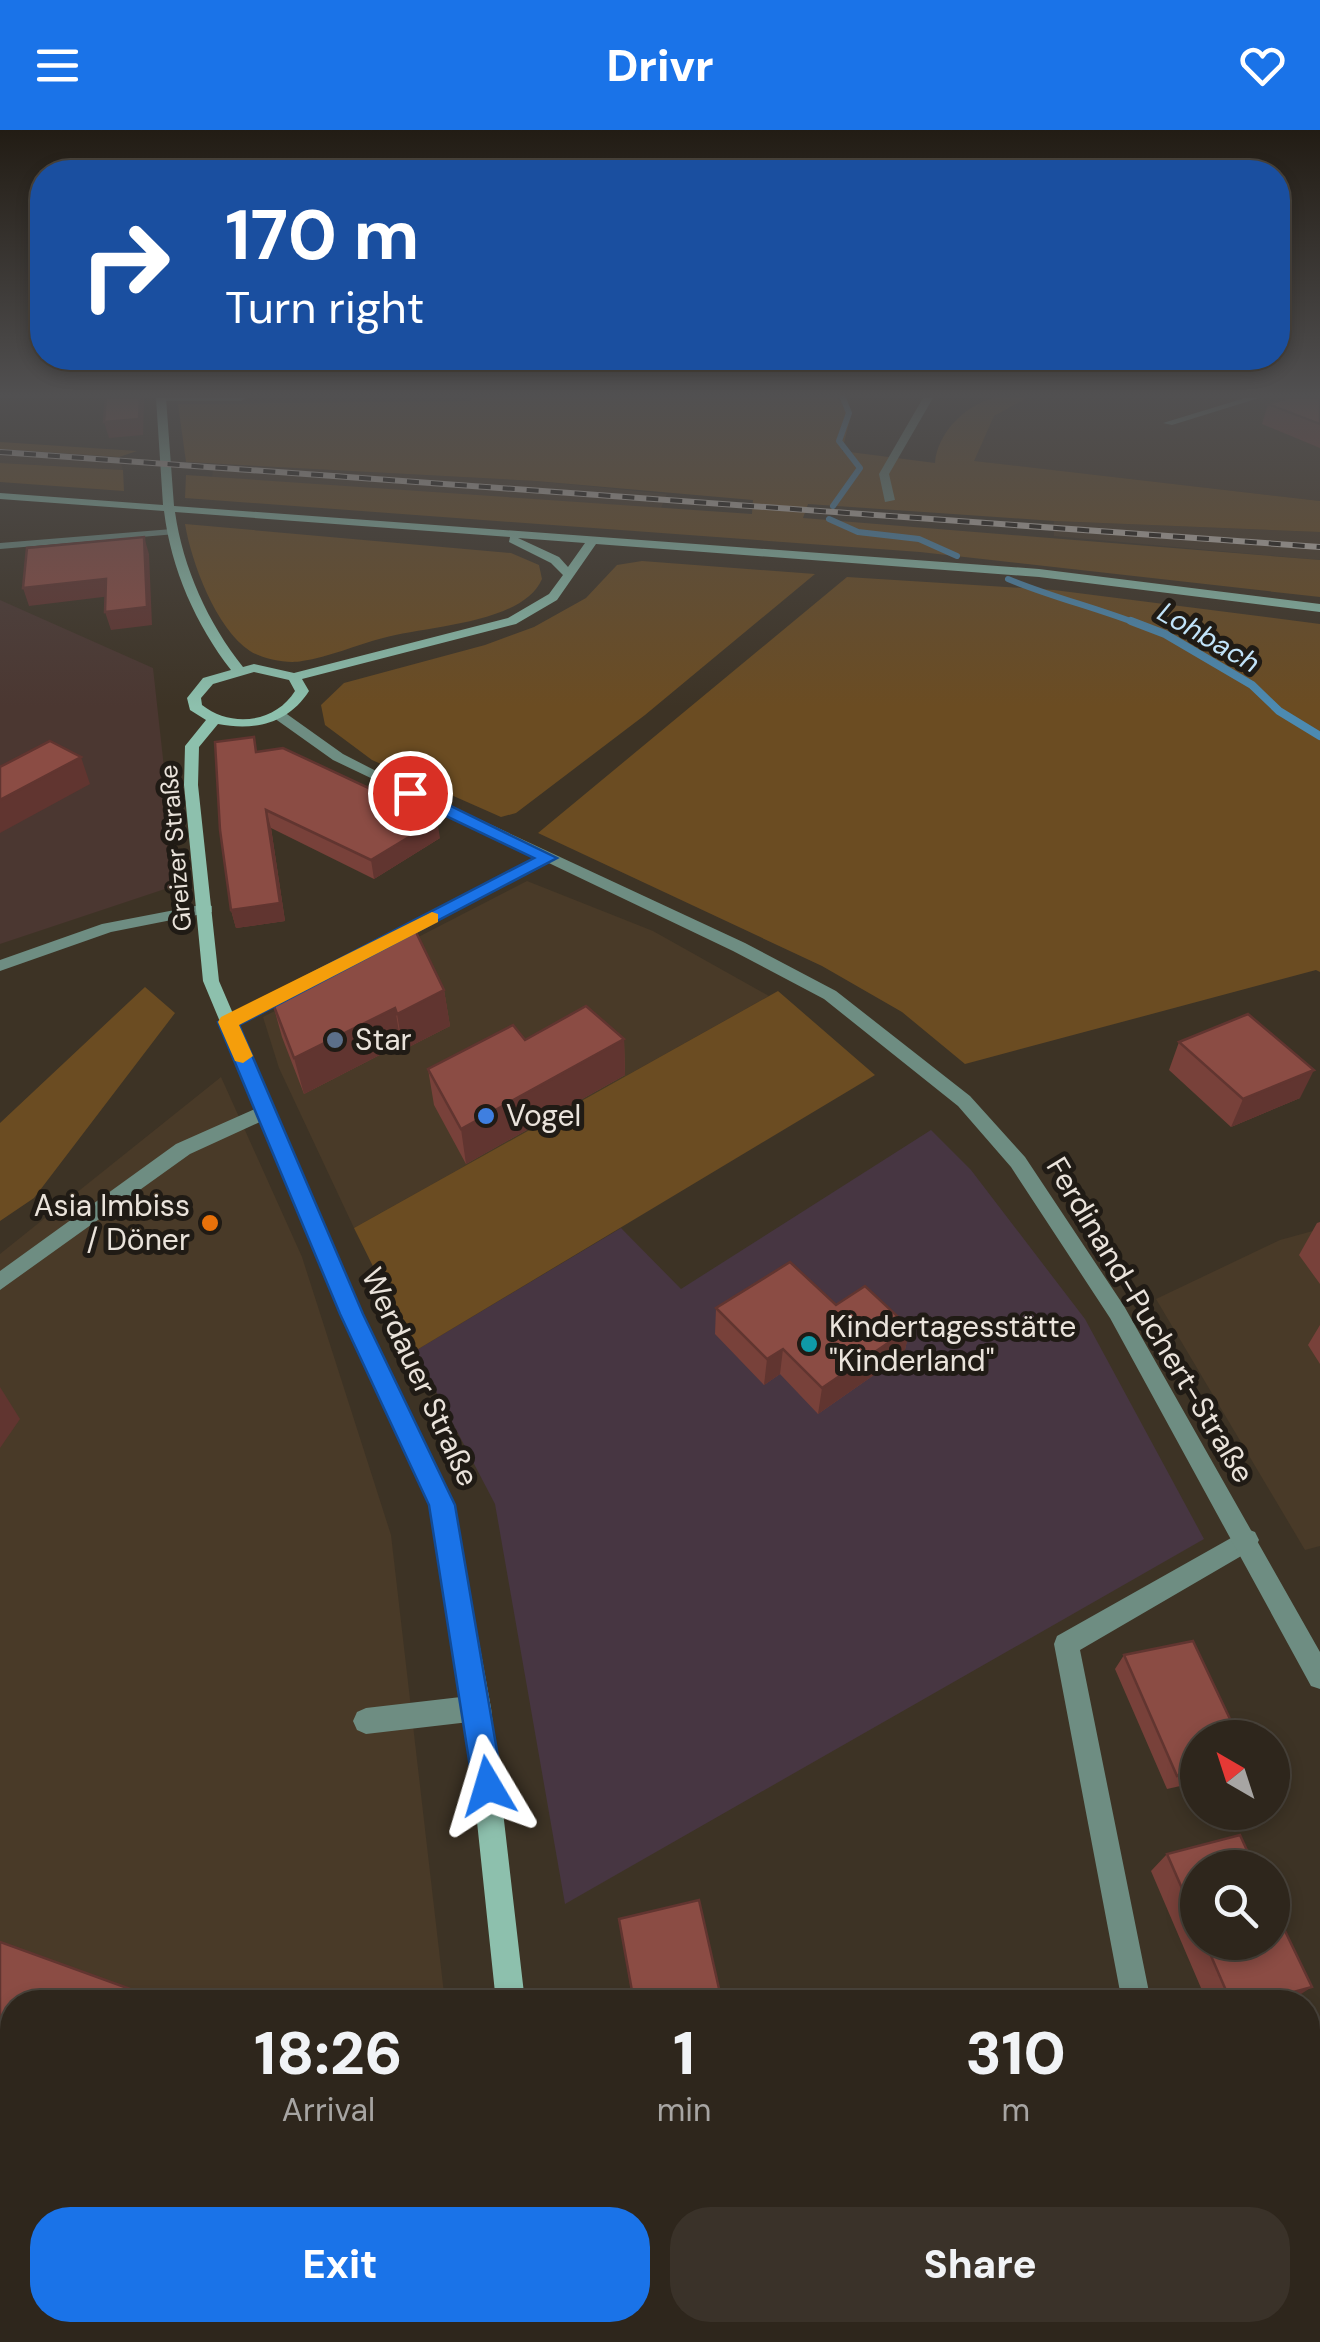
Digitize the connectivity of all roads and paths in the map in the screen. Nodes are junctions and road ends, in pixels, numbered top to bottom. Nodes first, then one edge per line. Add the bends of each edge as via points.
1 (67, 501) edge
2 (169, 501) edge
3 (172, 532) junction
4 (495, 533) junction
5 (593, 540) junction
6 (2, 550) edge
7 (570, 575) junction
8 (1320, 608) edge
9 (238, 670) junction
10 (294, 677) junction
11 (279, 714) junction
12 (214, 720) junction
13 (548, 858) junction
14 (206, 909) junction
15 (0, 966) edge
16 (211, 981) joint
17 (228, 1022) junction
18 (266, 1110) junction
19 (0, 1282) edge
20 (1246, 1540) junction
21 (1320, 1677) edge
22 (478, 1708) junction
23 (366, 1721) dead end
24 (510, 1990) edge
25 (1134, 1990) edge

1 - 4 main road
2 - 3 main road
3 - 6 street
3 - 9 main road via 223,652
4 - 5 main road
4 - 7 main road via 542,552
5 - 7 main road
5 - 8 main road via 1040,574
7 - 10 main road via 553,597 512,620
9 - 10 main road
9 - 12 main road via 208,681 194,698
10 - 11 main road via 299,700
11 - 12 main road
11 - 13 street, Ferdinand-Puchert-Straße via 338,757
12 - 14 main road, Greizer Straße via 192,746
13 - 17 street
13 - 20 street, Ferdinand-Puchert-Straße via 830,995 964,1101 1018,1162 1117,1312
14 - 15 street via 108,928
14 - 16 main road, Greizer Straße
16 - 17 main road, Werdauer Straße
17 - 18 main road, Werdauer Straße
18 - 19 street via 183,1149
18 - 22 main road, Werdauer Straße via 442,1505
20 - 21 street, Ferdinand-Puchert-Straße
20 - 25 street via 1066,1644
22 - 23 street
22 - 24 main road, Werdauer Straße

